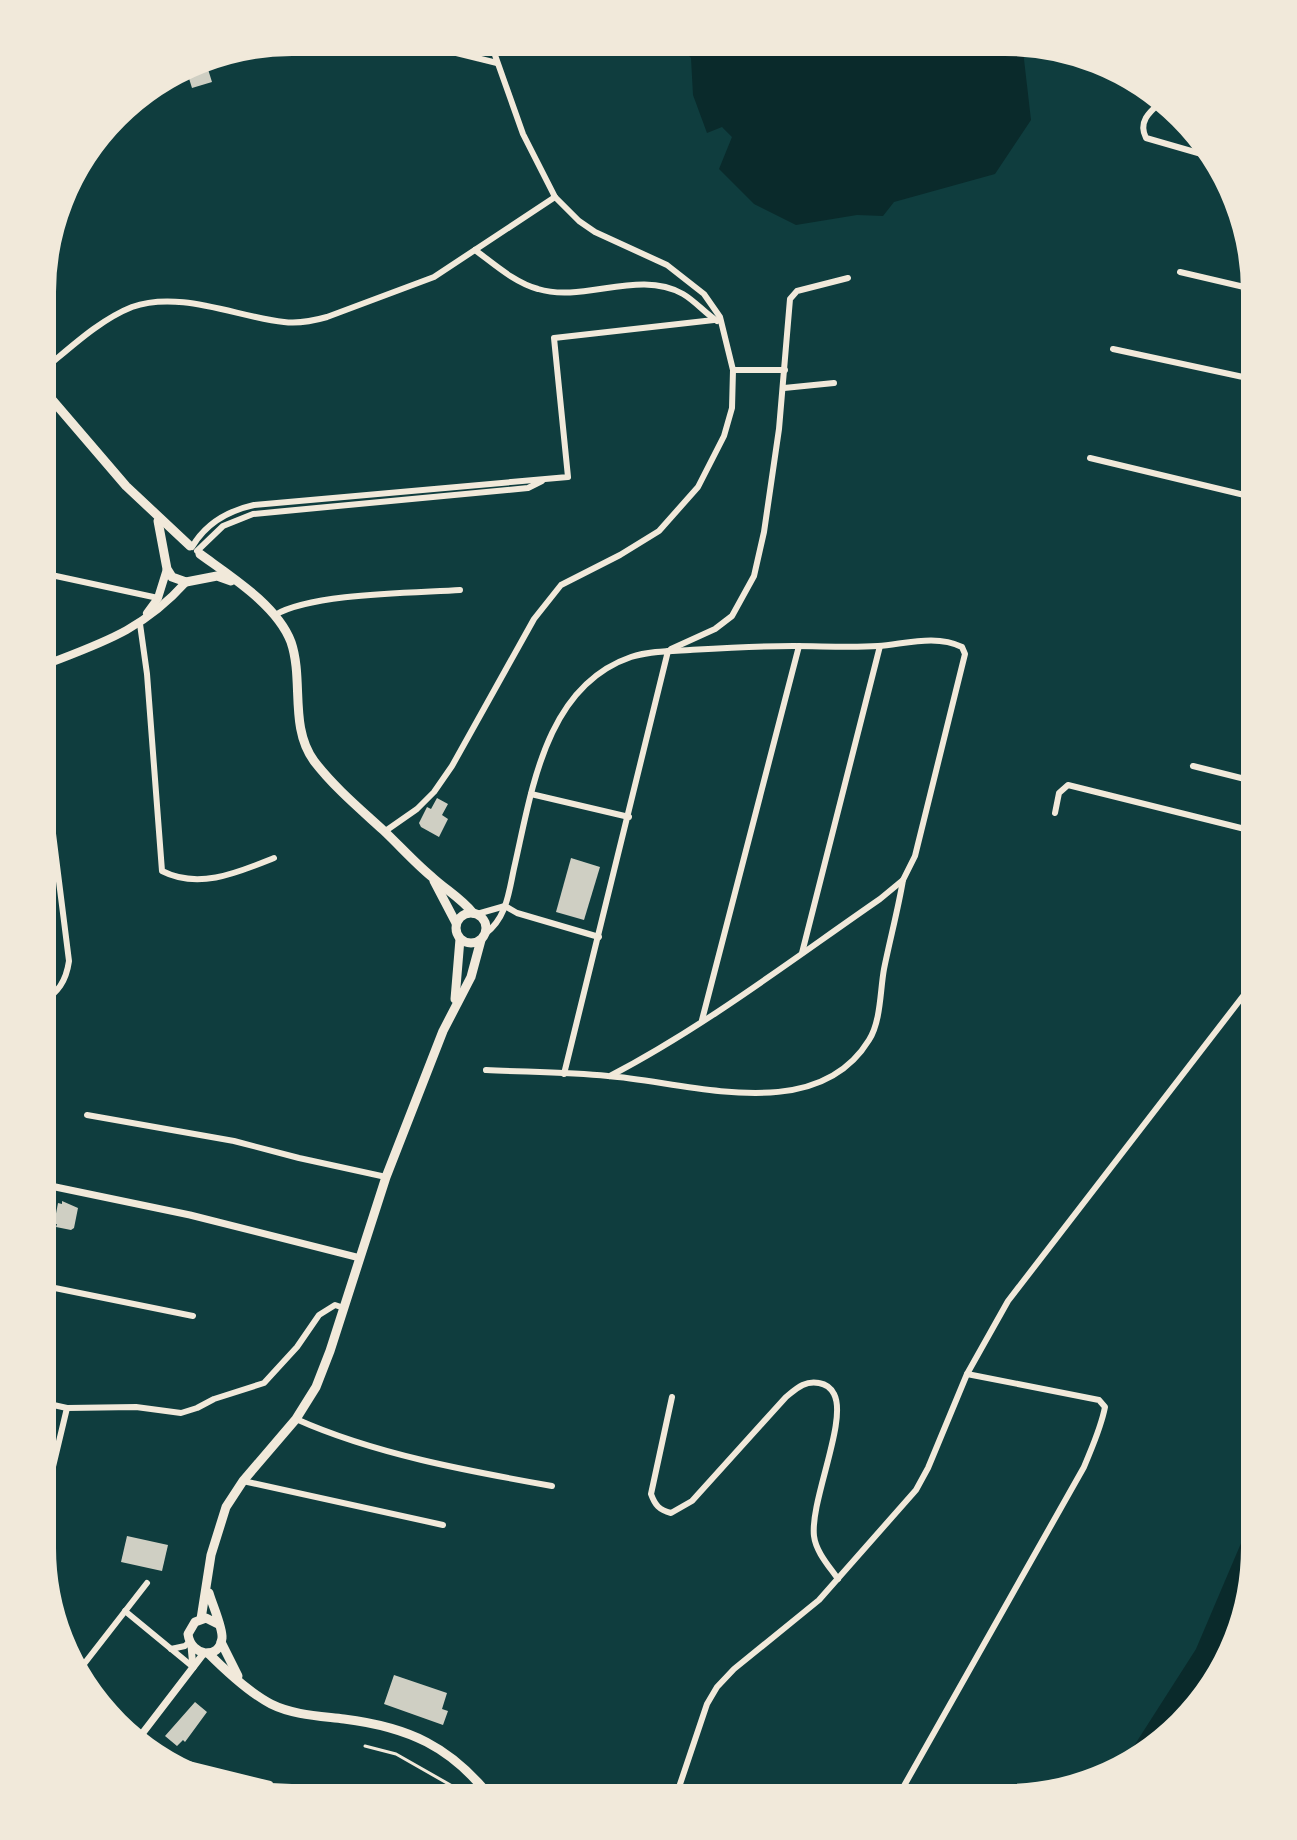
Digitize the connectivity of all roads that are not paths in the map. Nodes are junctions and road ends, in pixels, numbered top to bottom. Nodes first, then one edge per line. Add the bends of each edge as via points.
1 (460, 54) edge
2 (494, 54) edge
3 (497, 63) junction
4 (1155, 108) edge
5 (1198, 153) edge
6 (555, 197) junction
7 (475, 250) junction
8 (1180, 272) dead end
9 (848, 278) dead end
10 (1243, 287) edge
11 (714, 320) junction
12 (723, 325) junction
13 (1113, 349) dead end
14 (54, 362) edge
15 (733, 370) junction
16 (785, 370) junction
17 (1243, 377) edge
18 (834, 383) dead end
19 (784, 388) junction
20 (54, 403) edge
21 (1090, 458) dead end
22 (545, 480) junction
23 (1243, 495) edge
24 (157, 518) junction
25 (195, 550) junction
26 (167, 564) junction
27 (54, 576) edge
28 (191, 580) junction
29 (241, 586) junction
30 (460, 590) dead end
31 (158, 598) junction
32 (275, 615) junction
33 (140, 624) junction
34 (799, 646) junction
35 (880, 646) junction
36 (668, 651) junction
37 (54, 661) edge
38 (1193, 766) dead end
39 (1243, 778) edge
40 (531, 794) junction
41 (1055, 813) dead end
42 (629, 817) junction
43 (1243, 828) edge
44 (384, 832) junction
45 (54, 842) edge
46 (274, 858) dead end
47 (432, 878) junction
48 (903, 880) junction
49 (505, 906) junction
50 (475, 913) junction
51 (456, 923) junction
52 (483, 937) junction
53 (599, 937) junction
54 (460, 939) junction
55 (802, 953) junction
56 (54, 994) edge
57 (1242, 997) edge
58 (454, 1008) junction
59 (702, 1020) junction
60 (486, 1070) dead end
61 (564, 1074) junction
62 (610, 1076) junction
63 (87, 1115) dead end
64 (386, 1177) junction
65 (54, 1187) edge
66 (360, 1258) junction
67 (54, 1288) edge
68 (344, 1308) junction
69 (193, 1316) dead end
70 (967, 1374) junction
71 (672, 1397) dead end
72 (54, 1405) edge
73 (67, 1408) junction
74 (296, 1419) junction
75 (54, 1449) edge
76 (243, 1481) junction
77 (552, 1486) dead end
78 (443, 1525) dead end
79 (838, 1579) junction
80 (147, 1583) dead end
81 (208, 1586) junction
82 (125, 1611) junction
83 (201, 1619) junction
84 (218, 1624) junction
85 (221, 1642) junction
86 (190, 1644) junction
87 (171, 1649) junction
88 (206, 1653) junction
89 (84, 1664) edge
90 (193, 1667) junction
91 (245, 1685) junction
92 (143, 1733) edge
93 (365, 1746) dead end
94 (198, 1766) edge
95 (236, 1776) junction
96 (235, 1779) edge
97 (270, 1784) dead end
98 (452, 1786) edge
99 (480, 1786) edge
100 (679, 1786) edge
101 (904, 1786) edge

1 - 3 street
2 - 3 street
3 - 6 street via 528,146
4 - 5 street via 1147,115 1146,138
6 - 7 street
6 - 12 street via 610,241 667,265 711,301
7 - 11 street via 539,290 665,287 683,294
7 - 14 street via 434,277 309,322 180,303 134,306
8 - 10 street
9 - 16 street via 793,294
11 - 12 street
11 - 22 street via 554,338 568,477
12 - 15 street
13 - 17 street
15 - 16 street
15 - 44 street via 732,408 724,436 698,487 649,539 561,585 549,598 434,792
16 - 19 street
18 - 19 street
19 - 36 street via 754,576 732,616
20 - 24 main road
21 - 23 street
22 - 25 street via 528,488 253,514 223,526
22 - 25 street via 254,505 215,521
24 - 25 main road
24 - 26 main road
25 - 26 main road via 175,548
25 - 28 main road via 202,569
25 - 29 main road
26 - 28 main road via 172,577
26 - 31 main road
27 - 31 street
28 - 29 main road via 217,576
28 - 33 main road
29 - 32 main road
30 - 32 street via 337,599
31 - 33 main road
32 - 44 main road via 291,643 300,725 309,752 331,782
33 - 37 main road
33 - 46 street via 162,871 205,879
34 - 35 street
34 - 36 street
34 - 59 street
35 - 48 street via 940,641 962,647 965,654 915,856
35 - 55 street
36 - 40 street via 614,665 572,699 544,749
36 - 42 street
38 - 39 street
40 - 42 street
40 - 49 street
41 - 43 street via 1059,793 1068,785
42 - 53 street
44 - 47 main road
45 - 56 street via 69,961 67,976
47 - 50 main road
47 - 51 main road
48 - 55 street
48 - 62 street via 871,1038 832,1077 772,1094
49 - 50 street
49 - 52 street via 501,919
49 - 53 street
50 - 51 main road
50 - 52 main road via 485,922
51 - 54 main road
52 - 54 main road via 470,943
52 - 58 main road via 477,963
53 - 61 street
54 - 58 main road
55 - 59 street
57 - 70 street via 1008,1301
58 - 64 main road
59 - 62 street
60 - 61 street
61 - 62 street
63 - 64 street via 234,1141
64 - 66 main road
65 - 66 street
66 - 68 main road
67 - 69 street
68 - 73 street via 326,1309 276,1372 254,1388 181,1413 136,1407
68 - 74 main road via 316,1387
70 - 79 street via 916,1490
70 - 101 street via 1099,1400 1105,1407 1084,1467
71 - 79 street via 651,1494 655,1505 671,1513 692,1501 800,1385 825,1384 835,1395 837,1413 814,1538
72 - 73 street
73 - 75 street
74 - 76 main road
74 - 77 street via 470,1471
76 - 78 street
76 - 81 main road via 217,1530
79 - 100 street via 717,1687
80 - 82 street
81 - 83 main road
81 - 84 main road
82 - 87 street
82 - 89 street
83 - 84 main road
83 - 86 main road via 190,1627
84 - 85 main road
85 - 88 main road
85 - 91 main road
86 - 87 street
86 - 88 main road
86 - 90 street
87 - 90 street
88 - 90 street
88 - 91 main road
90 - 92 street
91 - 99 main road via 281,1708 378,1724 419,1737 443,1751
93 - 98 lane via 396,1754
94 - 95 street
95 - 96 street
95 - 97 street

